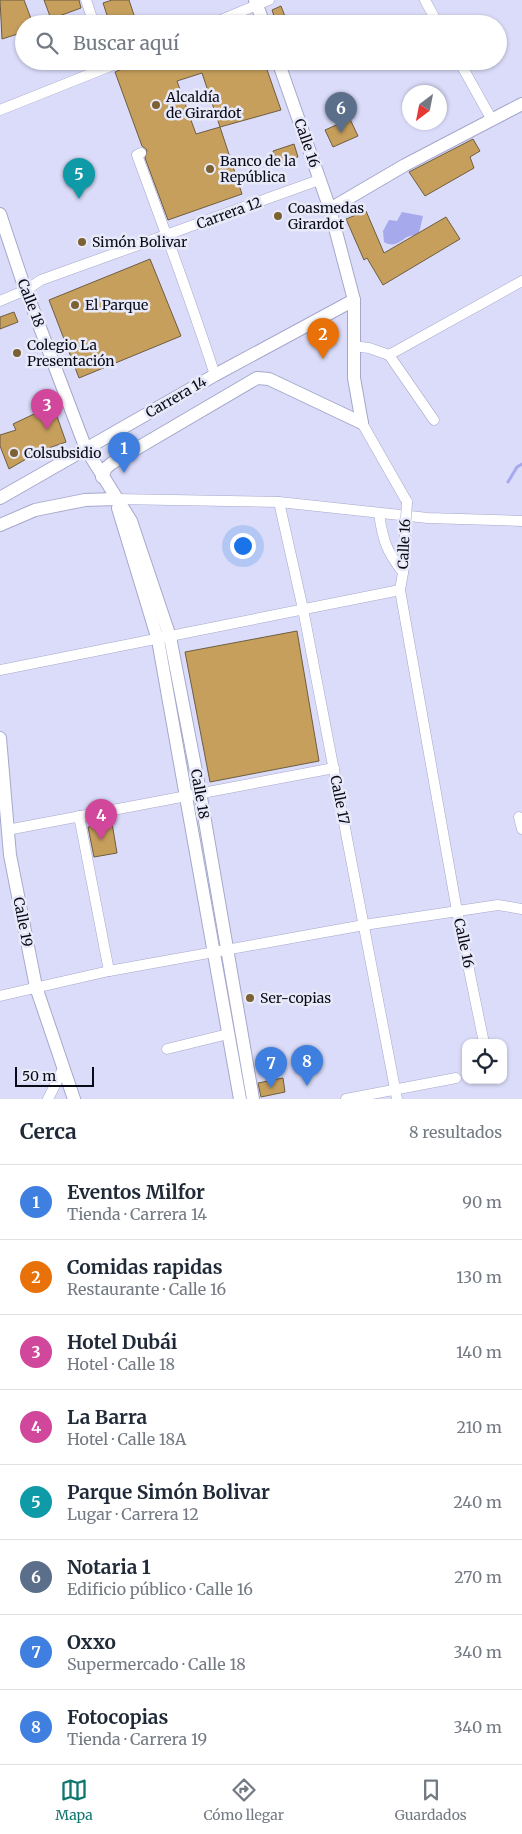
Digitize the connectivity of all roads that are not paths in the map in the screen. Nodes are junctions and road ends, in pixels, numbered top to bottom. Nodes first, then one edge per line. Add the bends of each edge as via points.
1 (86, 0) edge
2 (425, 0) edge
3 (260, 2) edge
4 (91, 15) edge
5 (231, 15) edge
6 (262, 15) edge
7 (433, 15) edge
8 (94, 70) edge
9 (281, 70) edge
10 (464, 70) edge
11 (522, 104) edge
12 (0, 110) edge
13 (492, 120) junction
14 (141, 153) dead end
15 (319, 180) junction
16 (330, 209) junction
17 (0, 214) edge
18 (166, 236) junction
19 (522, 281) edge
20 (26, 290) junction
21 (354, 300) junction
22 (0, 301) edge
23 (353, 346) junction
24 (389, 355) junction
25 (215, 375) junction
26 (434, 420) dead end
27 (362, 424) junction
28 (86, 449) junction
29 (102, 477) junction
30 (0, 498) edge
31 (116, 499) junction
32 (279, 502) junction
33 (379, 514) junction
34 (522, 521) edge
35 (0, 525) edge
36 (403, 572) junction
37 (400, 590) junction
38 (303, 610) junction
39 (164, 638) junction
40 (0, 670) edge
41 (0, 738) edge
42 (334, 768) junction
43 (200, 792) junction
44 (187, 795) junction
45 (79, 816) junction
46 (519, 817) dead end
47 (522, 829) edge
48 (7, 830) junction
49 (5, 857) edge
50 (522, 909) edge
51 (457, 911) junction
52 (364, 926) junction
53 (227, 950) junction
54 (214, 953) junction
55 (109, 971) junction
56 (36, 987) junction
57 (0, 996) edge
58 (228, 1034) junction
59 (483, 1039) edge
60 (167, 1049) dead end
61 (62, 1069) junction
62 (456, 1078) dead end
63 (396, 1094) edge
64 (48, 1099) edge
65 (74, 1099) edge
66 (240, 1099) edge
67 (253, 1099) edge
68 (346, 1099) edge

1 - 4 street
2 - 7 street
3 - 5 street
3 - 6 street
8 - 12 street
9 - 15 street, Calle 16
10 - 13 street
11 - 13 street
13 - 16 street
14 - 18 street via 137,155
15 - 16 street, Calle 16
15 - 18 street, Carrera 12
16 - 21 street, Calle 16
17 - 20 street, Calle 18
18 - 20 street, Carrera 12 via 41,280
18 - 25 street via 180,267
19 - 24 street
20 - 22 street, Carrera 12
20 - 28 street, Calle 18
21 - 23 street, Calle 16
21 - 25 street, Carrera 14
23 - 24 street
23 - 27 street, Calle 16 via 354,378
24 - 26 street
25 - 28 street, Carrera 14
27 - 29 street, Carrera 14 via 269,379 257,378 112,463
27 - 36 street, Calle 16, bridge via 407,502
28 - 29 street, Calle 18
28 - 30 street, Carrera 14
29 - 31 street, Calle 18
31 - 32 street
31 - 35 street via 85,500 35,510
31 - 39 street, Calle 18
32 - 33 street
32 - 38 street, Calle 17
33 - 34 street
33 - 36 street via 384,544
36 - 37 street, Calle 16
37 - 38 street
37 - 51 street, Calle 16
38 - 39 street
38 - 42 street, Calle 17
39 - 40 street
39 - 43 street, Calle 18
39 - 44 street, Calle 18
41 - 48 street, Calle 19
42 - 43 street
42 - 52 street, Calle 17
43 - 44 street
43 - 53 street, Calle 18
44 - 45 street
44 - 54 street, Calle 18
45 - 48 street
45 - 55 street
46 - 47 street
48 - 49 street, Calle 19
49 - 56 street, Calle 19
50 - 51 street via 498,905
51 - 52 street
51 - 59 street, Calle 16
52 - 53 street
52 - 63 street, Calle 17
53 - 54 street
53 - 67 street, Calle 18
54 - 55 street
54 - 58 street, Calle 18
55 - 56 street
56 - 57 street
56 - 61 street, Calle 19
58 - 60 street
58 - 66 street, Calle 18
61 - 64 street
61 - 65 street, Calle 19
62 - 63 street
63 - 68 street

